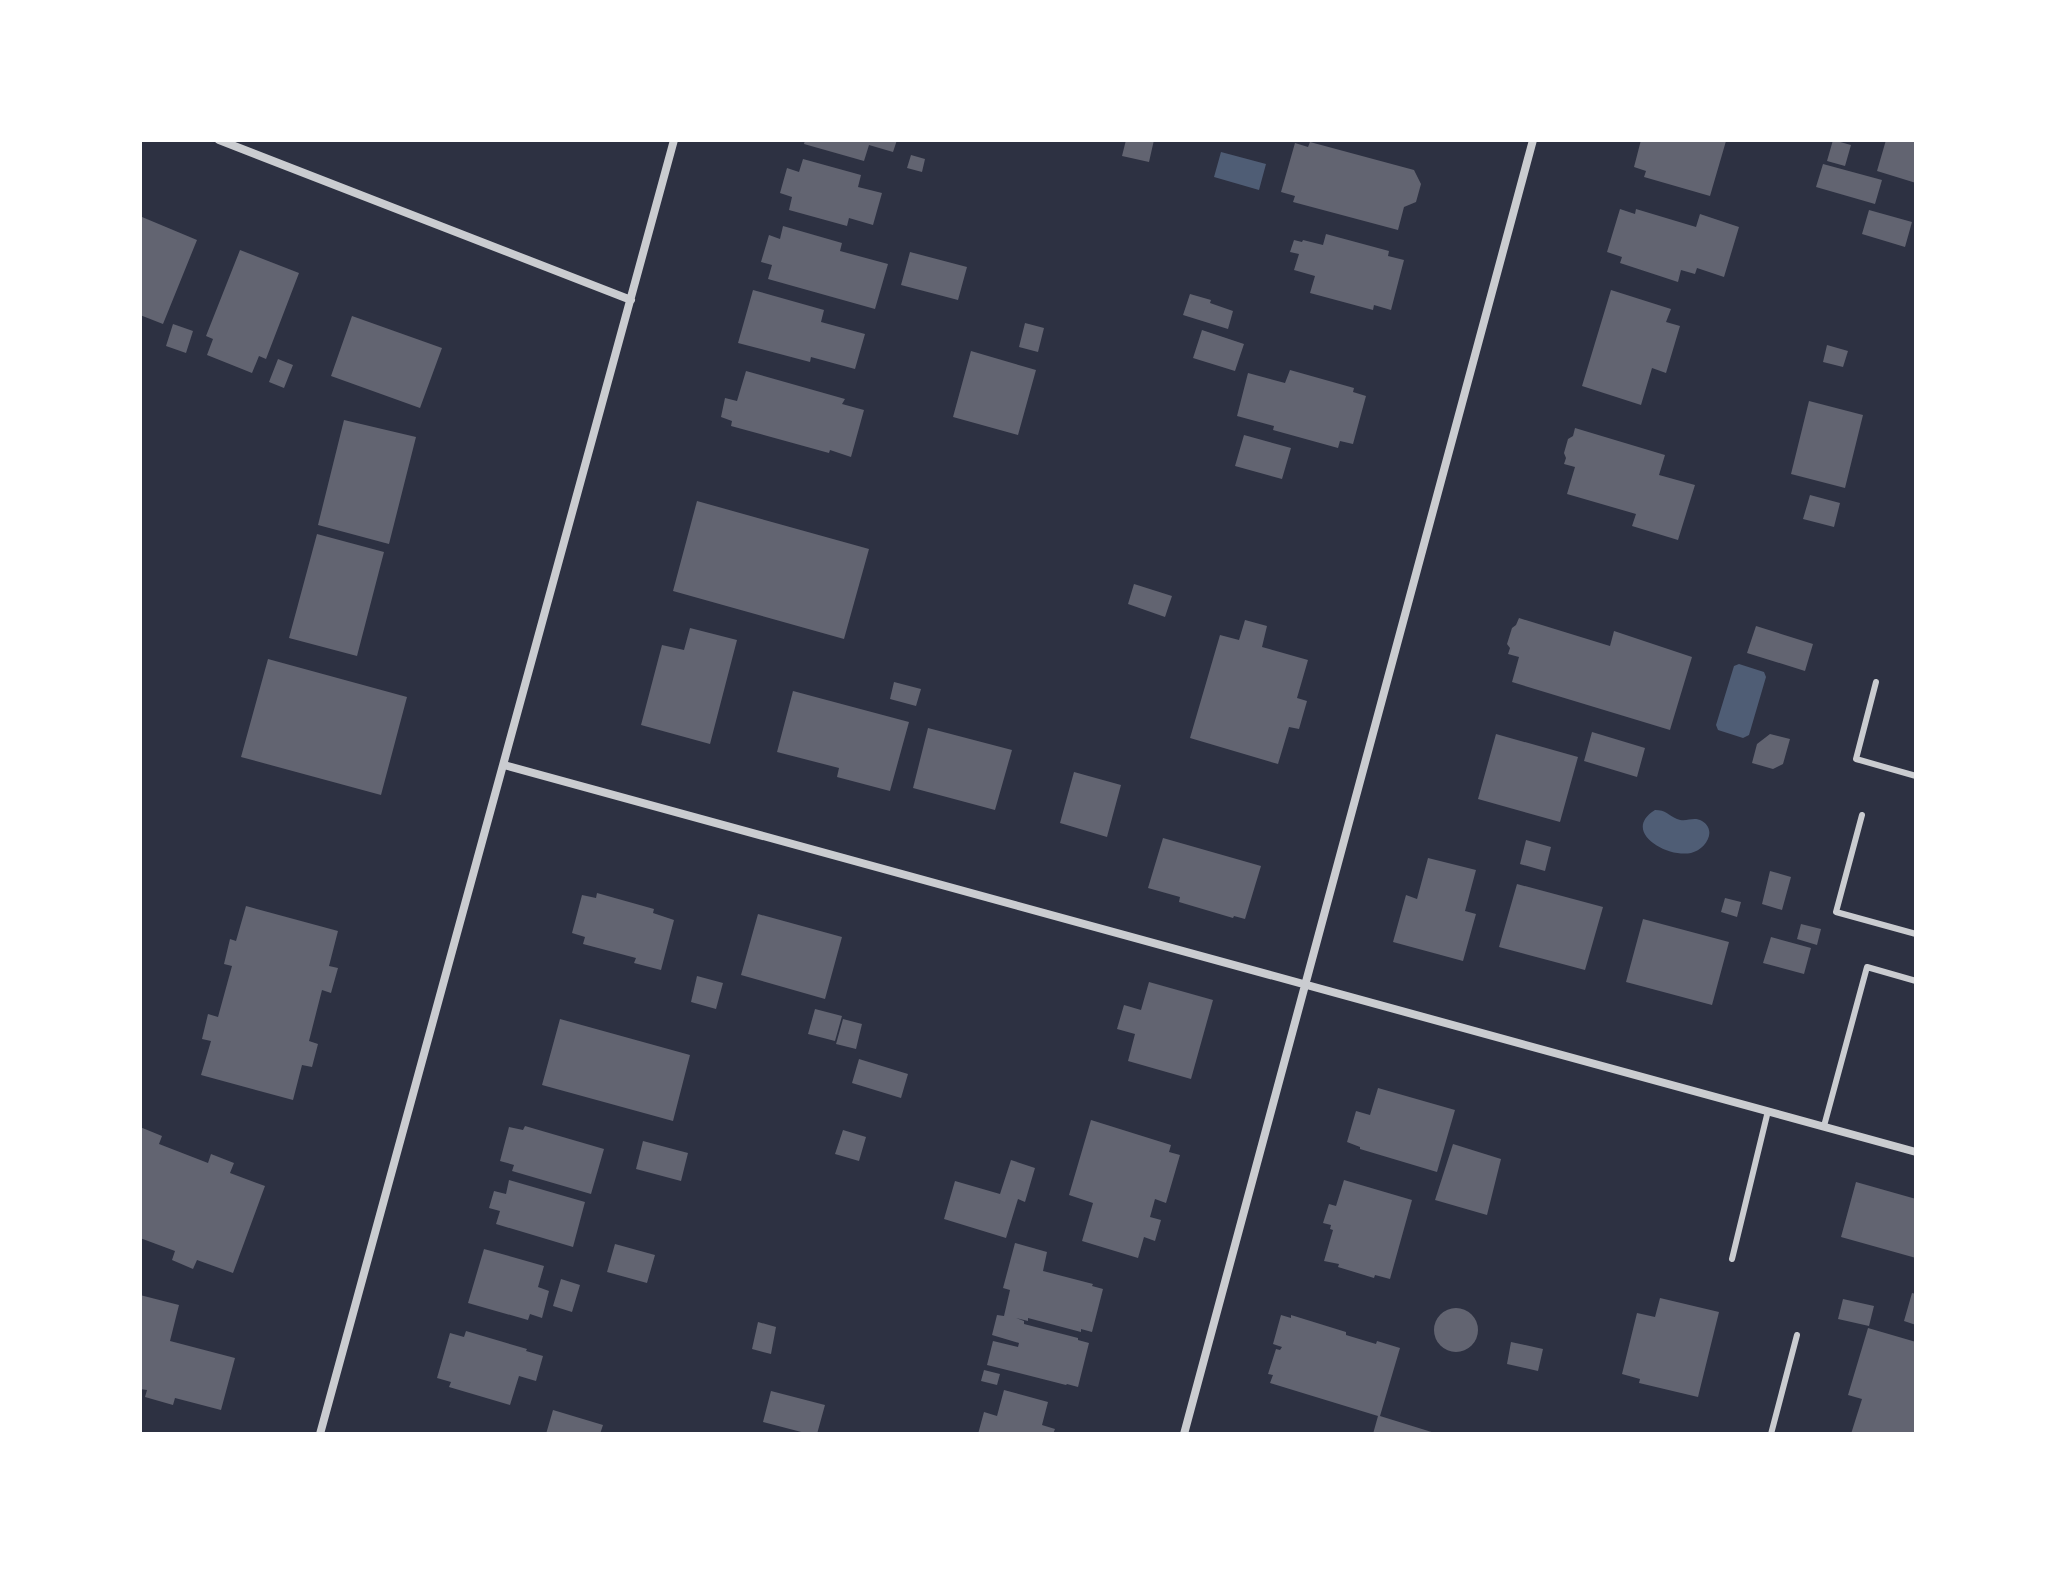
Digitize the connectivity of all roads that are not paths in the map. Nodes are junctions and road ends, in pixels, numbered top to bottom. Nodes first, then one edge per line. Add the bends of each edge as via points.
1 (219, 140) edge
2 (674, 140) edge
3 (1533, 140) edge
4 (631, 300) junction
5 (1876, 682) dead end
6 (504, 765) junction
7 (1916, 776) edge
8 (1862, 815) dead end
9 (1916, 934) edge
10 (1916, 981) edge
11 (1305, 984) junction
12 (1768, 1111) junction
13 (1824, 1126) junction
14 (1916, 1152) edge
15 (1732, 1259) dead end
16 (1797, 1335) dead end
17 (320, 1434) edge
18 (1184, 1434) edge
19 (1771, 1434) edge

1 - 4 street
2 - 4 street
3 - 11 street
4 - 6 street
5 - 7 lane via 1856,759
6 - 11 street
6 - 17 street
8 - 9 lane via 1836,912
10 - 13 lane via 1867,967
11 - 12 street
11 - 18 street
12 - 13 street
12 - 15 lane
13 - 14 street
16 - 19 lane

